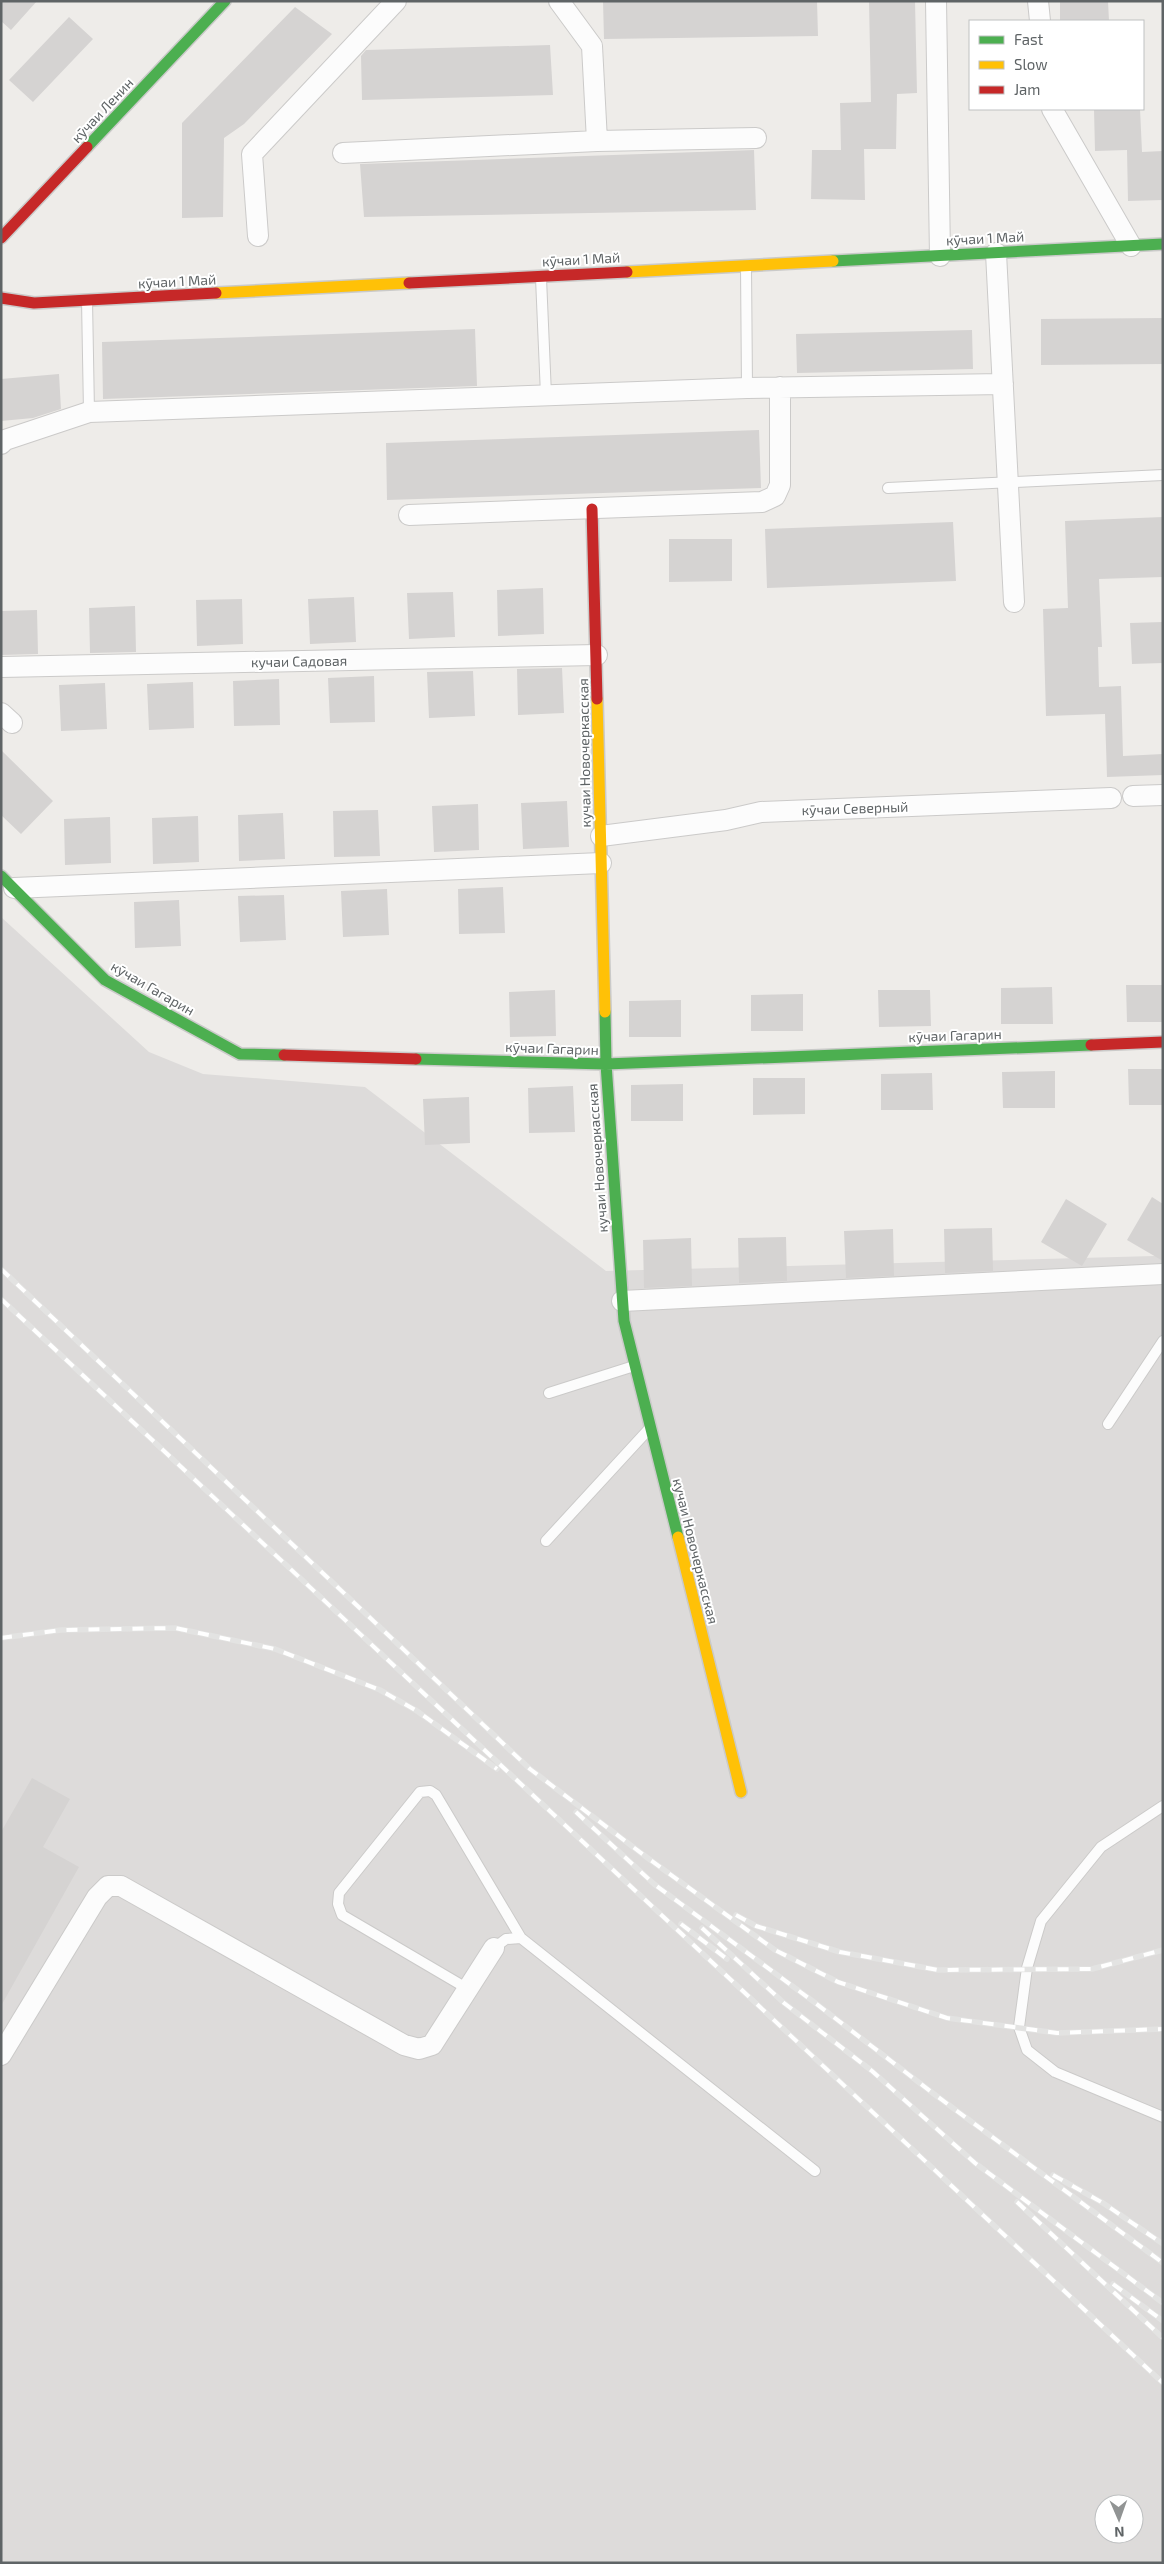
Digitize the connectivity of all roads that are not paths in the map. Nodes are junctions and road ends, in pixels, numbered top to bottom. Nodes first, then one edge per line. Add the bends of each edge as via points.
1 (225, 1) edge
2 (396, 1) edge
3 (936, 1) edge
4 (1038, 1) edge
5 (567, 3) edge
6 (1040, 20) edge
7 (1053, 110) edge
8 (756, 138) dead end
9 (597, 141) junction
10 (343, 152) dead end
11 (258, 236) dead end
12 (1, 238) edge
13 (1163, 244) edge
14 (1131, 246) junction
15 (996, 253) junction
16 (940, 256) junction
17 (746, 266) junction
18 (541, 277) junction
19 (1, 298) edge
20 (87, 300) junction
21 (1003, 384) junction
22 (780, 387) junction
23 (747, 388) junction
24 (546, 395) junction
25 (89, 412) junction
26 (1, 444) edge
27 (1163, 475) edge
28 (1008, 484) junction
29 (888, 488) dead end
30 (592, 508) junction
31 (410, 515) dead end
32 (1014, 602) dead end
33 (598, 655) junction
34 (1, 667) edge
35 (1163, 795) edge
36 (1133, 796) dead end
37 (1111, 798) dead end
38 (600, 836) junction
39 (602, 863) junction
40 (8, 882) edge
41 (1163, 1042) edge
42 (606, 1064) junction
43 (1163, 1274) edge
44 (622, 1301) junction
45 (1163, 1341) edge
46 (635, 1366) junction
47 (549, 1393) dead end
48 (1108, 1424) dead end
49 (650, 1427) junction
50 (546, 1540) dead end
51 (741, 1792) dead end
52 (1163, 1806) edge
53 (521, 1938) junction
54 (494, 1948) joint
55 (468, 1989) junction
56 (1, 2056) edge
57 (1163, 2117) edge
58 (815, 2171) dead end

1 - 12 street, кӯчаи Ленин
2 - 11 street via 252,154
3 - 16 street
4 - 6 street
5 - 9 street via 592,46
7 - 14 street
8 - 9 street
9 - 10 street
13 - 14 street, кӯчаи 1 Май
14 - 15 street, кӯчаи 1 Май
15 - 16 street, кӯчаи 1 Май
15 - 21 street
16 - 17 street, кӯчаи 1 Май
17 - 18 street, кӯчаи 1 Май
17 - 23 lane
18 - 20 street, кӯчаи 1 Май
18 - 24 lane
19 - 20 street, кӯчаи 1 Май via 34,303
20 - 25 lane
21 - 22 street
21 - 28 street
22 - 23 street
22 - 30 street via 780,485 775,496 762,502
23 - 24 street
24 - 25 street
25 - 26 street
27 - 28 lane
28 - 29 lane
28 - 32 street
30 - 31 street
30 - 33 street, кучаи Новочеркасская
33 - 34 street, кучаи Садовая
33 - 38 street, кучаи Новочеркасская
35 - 36 street
37 - 38 street, кӯчаи Северный via 761,812 726,820
38 - 39 street, кучаи Новочеркасская
39 - 40 street
39 - 42 street, кучаи Новочеркасская
40 - 42 street, кӯчаи Гагарин via 105,980 240,1054
41 - 42 street, кӯчаи Гагарин
42 - 44 street, кучаи Новочеркасская
43 - 44 street
44 - 46 street, кучаи Новочеркасская
45 - 48 lane
46 - 47 lane
46 - 49 street, кучаи Новочеркасская
49 - 50 lane
49 - 51 street, кучаи Новочеркасская
52 - 57 lane via 1101,1847 1041,1922 1027,1968 1020,2027 1027,2050 1055,2072
53 - 54 lane via 506,1940
53 - 55 lane via 436,1794 420,1792 339,1894 338,1904 342,1915
53 - 58 lane
54 - 55 street
55 - 56 street via 432,2046 419,2049 404,2046 122,1886 108,1886 97,1897

